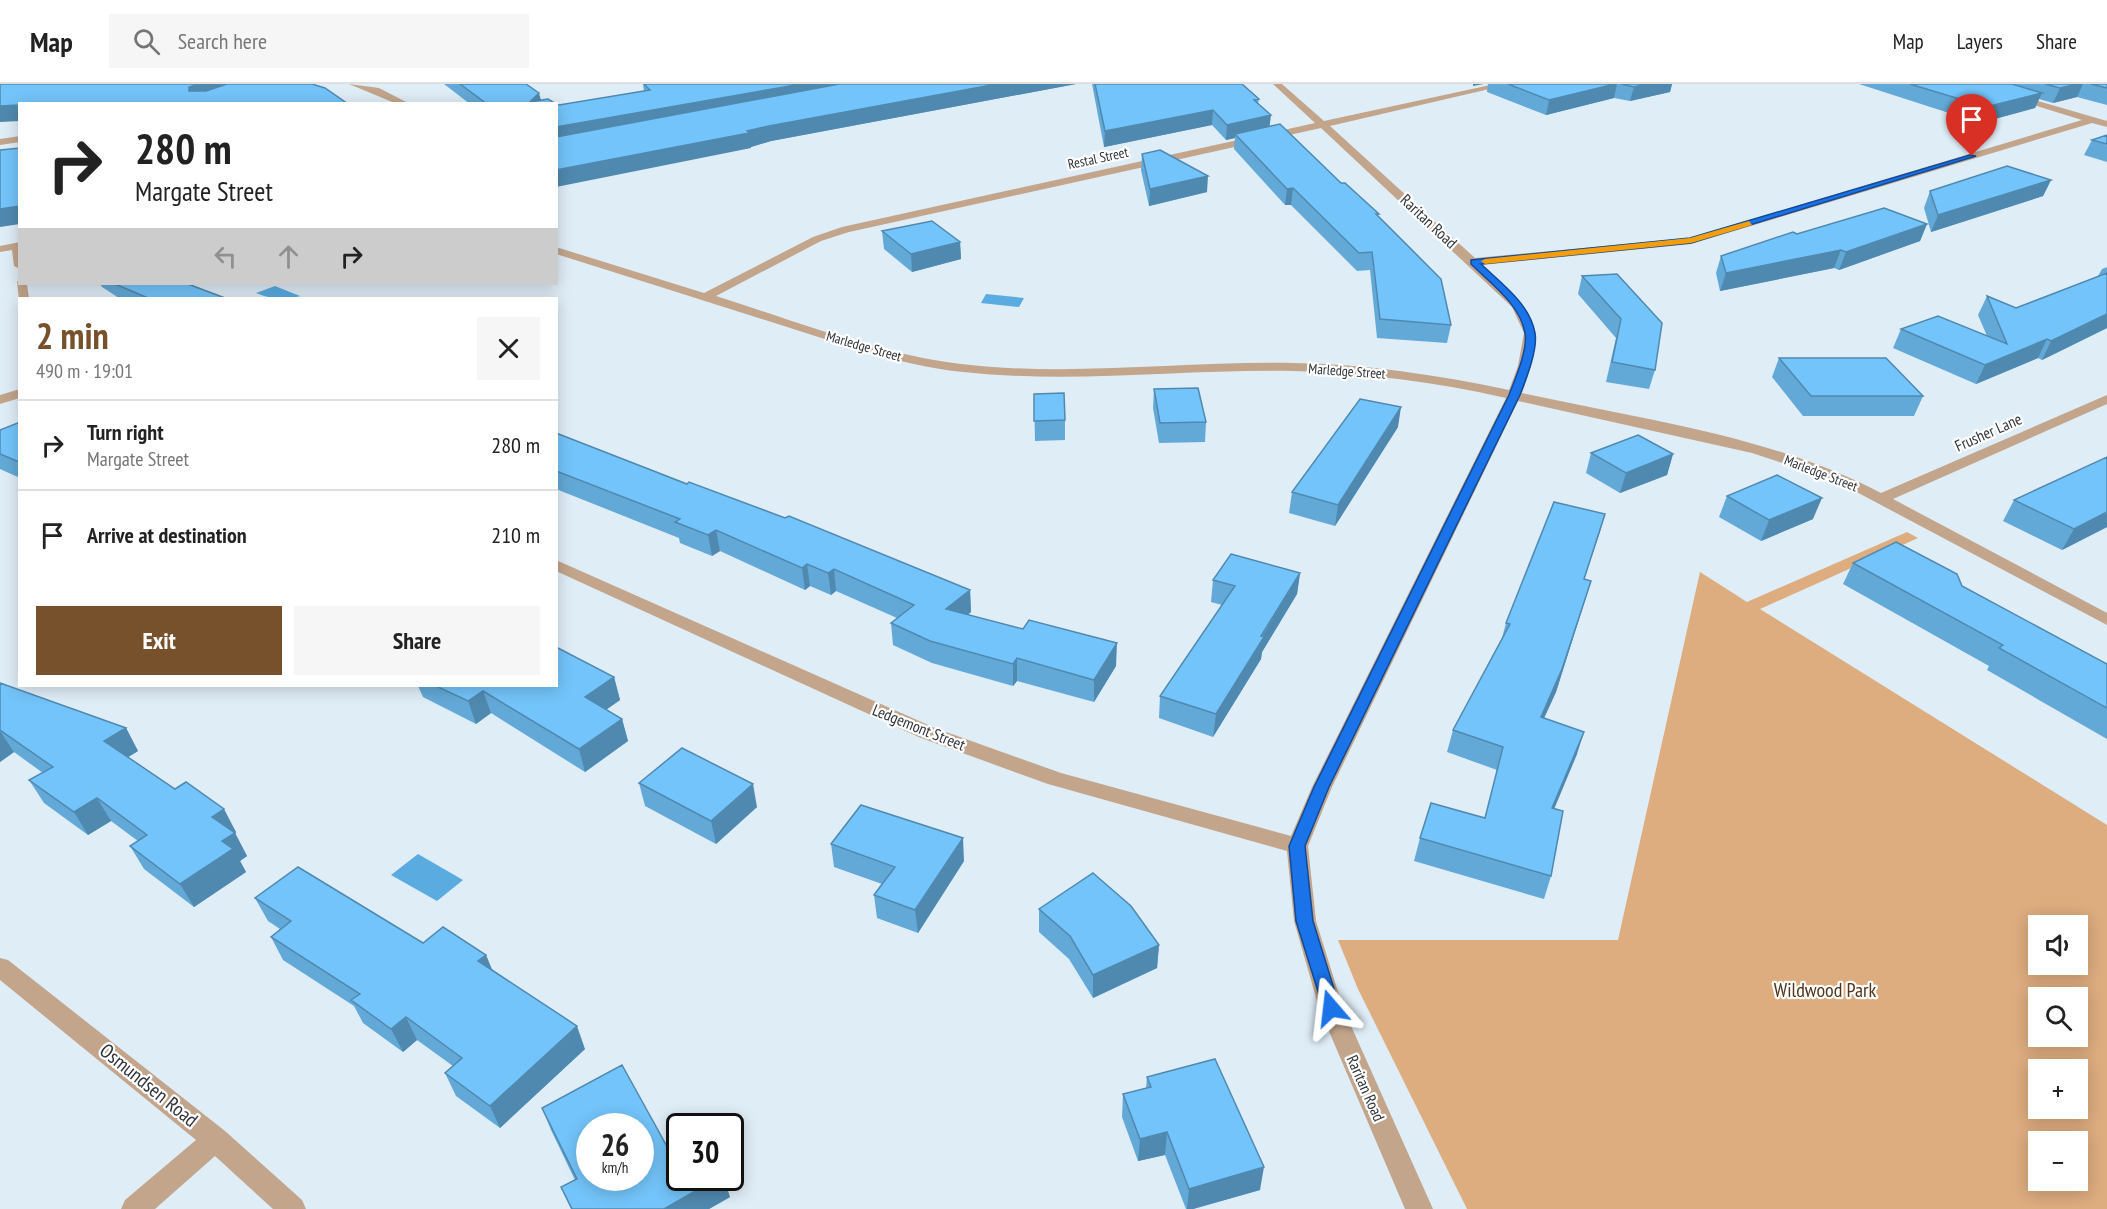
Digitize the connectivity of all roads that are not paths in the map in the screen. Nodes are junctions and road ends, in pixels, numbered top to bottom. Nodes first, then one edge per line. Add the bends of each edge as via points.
1 (353, 84) edge
2 (1277, 84) edge
3 (1507, 84) edge
4 (1969, 84) edge
5 (402, 102) edge
6 (2091, 120) junction
7 (1323, 124) junction
8 (2107, 124) edge
9 (18, 139) edge
10 (0, 142) edge
11 (18, 246) edge
12 (0, 249) edge
13 (558, 251) edge
14 (1474, 262) junction
15 (707, 296) junction
16 (18, 394) edge
17 (1514, 395) junction
18 (2107, 399) edge
19 (0, 400) edge
20 (1883, 498) junction
21 (558, 566) edge
22 (2107, 620) edge
23 (1297, 846) junction
24 (0, 967) edge
25 (216, 1139) junction
26 (135, 1209) edge
27 (292, 1209) edge
28 (1419, 1209) edge

1 - 5 street
2 - 7 street, Raritan Road
3 - 7 street, Restal Street
4 - 6 street
6 - 8 street
6 - 14 street via 1691,241
7 - 14 street, Raritan Road
7 - 15 street, Restal Street via 846,229 817,239
9 - 10 street
11 - 12 street
13 - 15 street, Marledge Street
14 - 17 street, Raritan Road via 1518,305 1530,333 1525,366
15 - 17 street, Marledge Street via 845,341 917,361 962,368 1072,373 1292,367 1359,370
16 - 19 street
17 - 20 street, Marledge Street via 1756,449 1839,477
17 - 23 street, Raritan Road via 1327,776
18 - 20 street, Frusher Lane
20 - 22 street, Marledge Street
21 - 23 street, Ledgemont Street via 928,733 1055,778
23 - 28 street, Raritan Road via 1305,921 1331,1008
24 - 25 street, Osmundsen Road
25 - 26 street
25 - 27 street, Osmundsen Road

